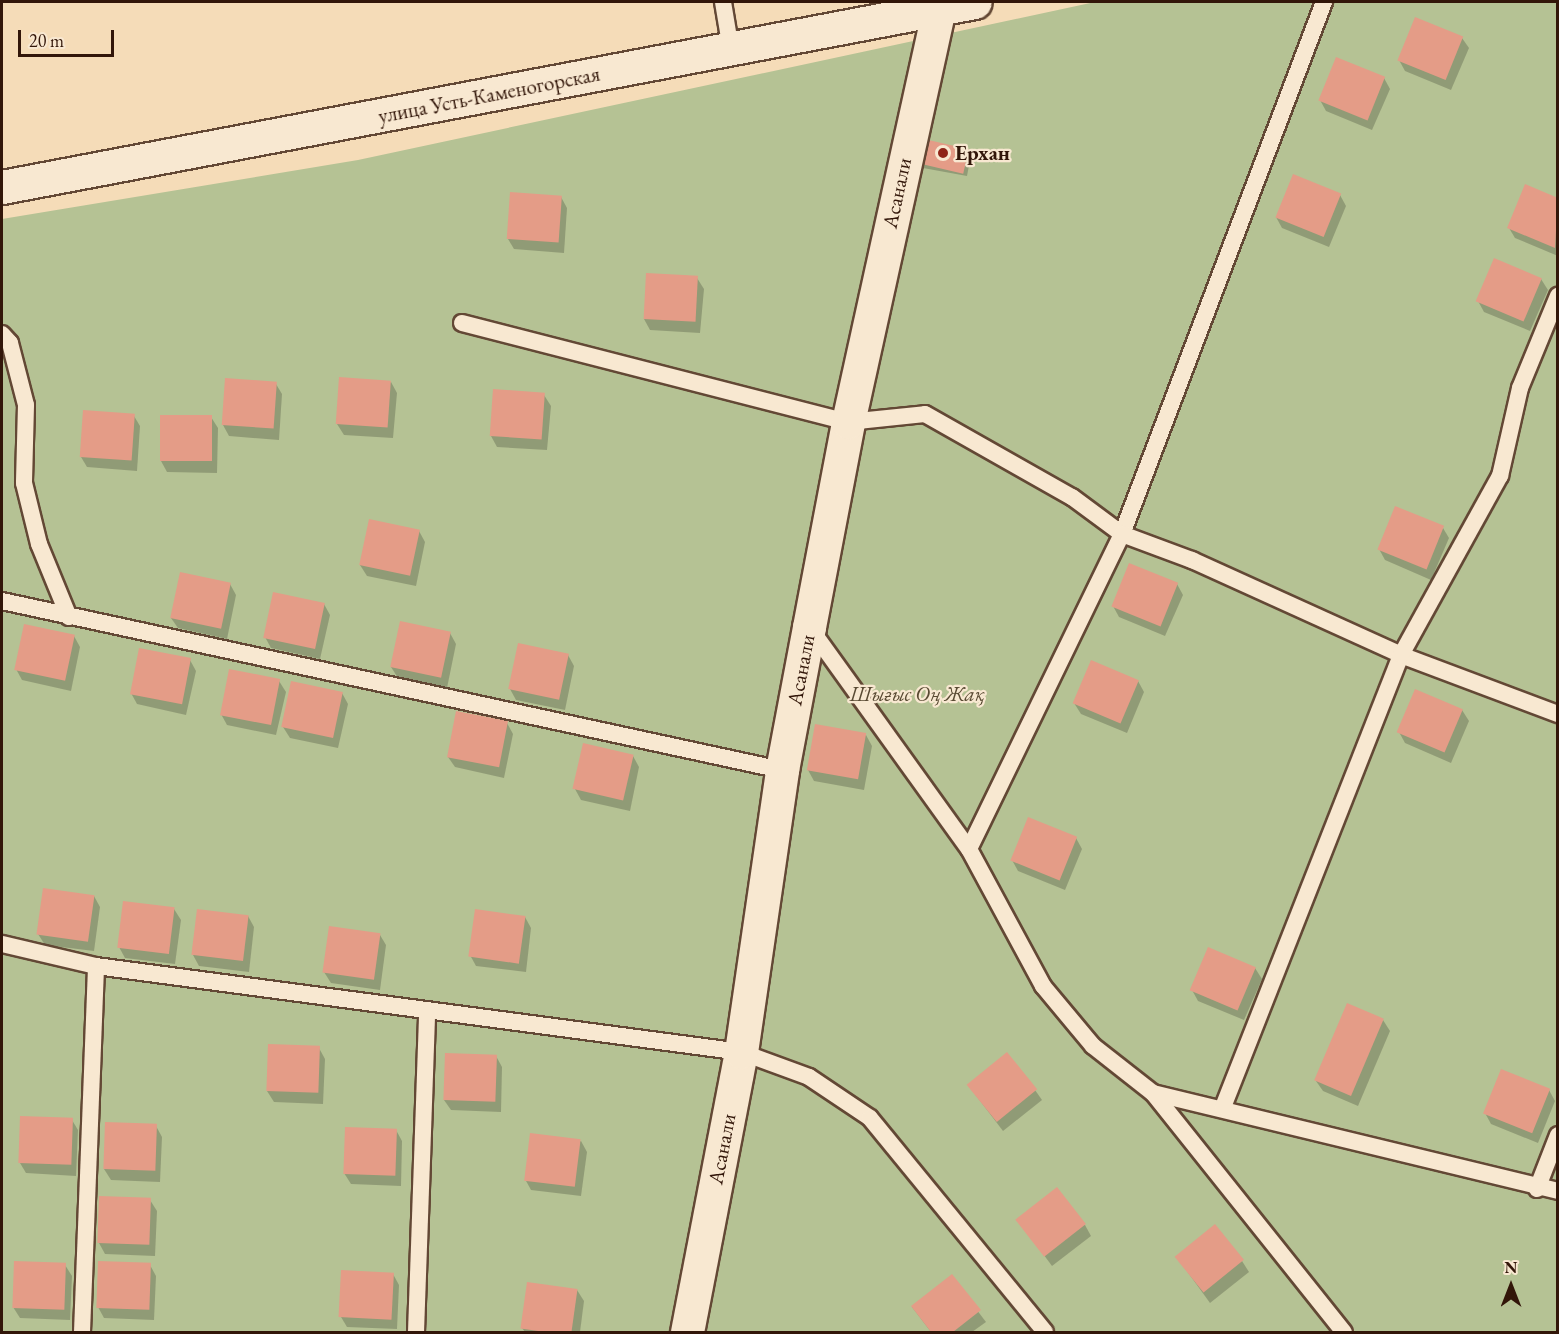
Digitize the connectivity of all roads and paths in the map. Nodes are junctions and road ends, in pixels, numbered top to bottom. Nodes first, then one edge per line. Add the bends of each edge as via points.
1 (723, 2) edge
2 (975, 2) edge
3 (1324, 2) edge
4 (938, 11) junction
5 (732, 50) junction
6 (2, 187) edge
7 (1557, 296) edge
8 (462, 323) dead end
9 (2, 333) edge
10 (848, 422) junction
11 (1122, 534) junction
12 (2, 601) edge
13 (69, 617) junction
14 (809, 627) junction
15 (1401, 655) junction
16 (1557, 714) edge
17 (782, 770) junction
18 (969, 849) junction
19 (2, 944) edge
20 (96, 966) junction
21 (427, 1010) junction
22 (741, 1052) junction
23 (1154, 1094) junction
24 (1222, 1107) junction
25 (1557, 1135) edge
26 (1537, 1189) junction
27 (1557, 1191) edge
28 (82, 1332) edge
29 (416, 1332) edge
30 (687, 1332) edge
31 (1045, 1332) edge
32 (1344, 1332) edge

1 - 5 lane
2 - 4 street, улица Усть-Каменогорская
3 - 11 lane
4 - 5 street, улица Усть-Каменогорская
4 - 10 street, Асанали
5 - 6 street, улица Усть-Каменогорская
7 - 15 lane via 1520,388 1500,476
8 - 10 lane
9 - 13 lane via 10,343 26,405 24,483 39,543
10 - 11 lane via 925,414 1072,497
10 - 14 street, Асанали
11 - 15 lane via 1192,560
11 - 18 lane
12 - 13 lane
13 - 17 lane
14 - 17 street, Асанали
14 - 18 lane
15 - 16 lane
15 - 24 lane
17 - 22 street, Асанали
18 - 23 lane via 1043,986 1093,1046
19 - 20 lane
20 - 21 lane
20 - 28 lane
21 - 22 lane
21 - 29 lane
22 - 30 street, Асанали
22 - 31 lane via 809,1077 870,1118
23 - 24 lane
23 - 32 lane
24 - 26 lane
25 - 26 lane
26 - 27 lane

